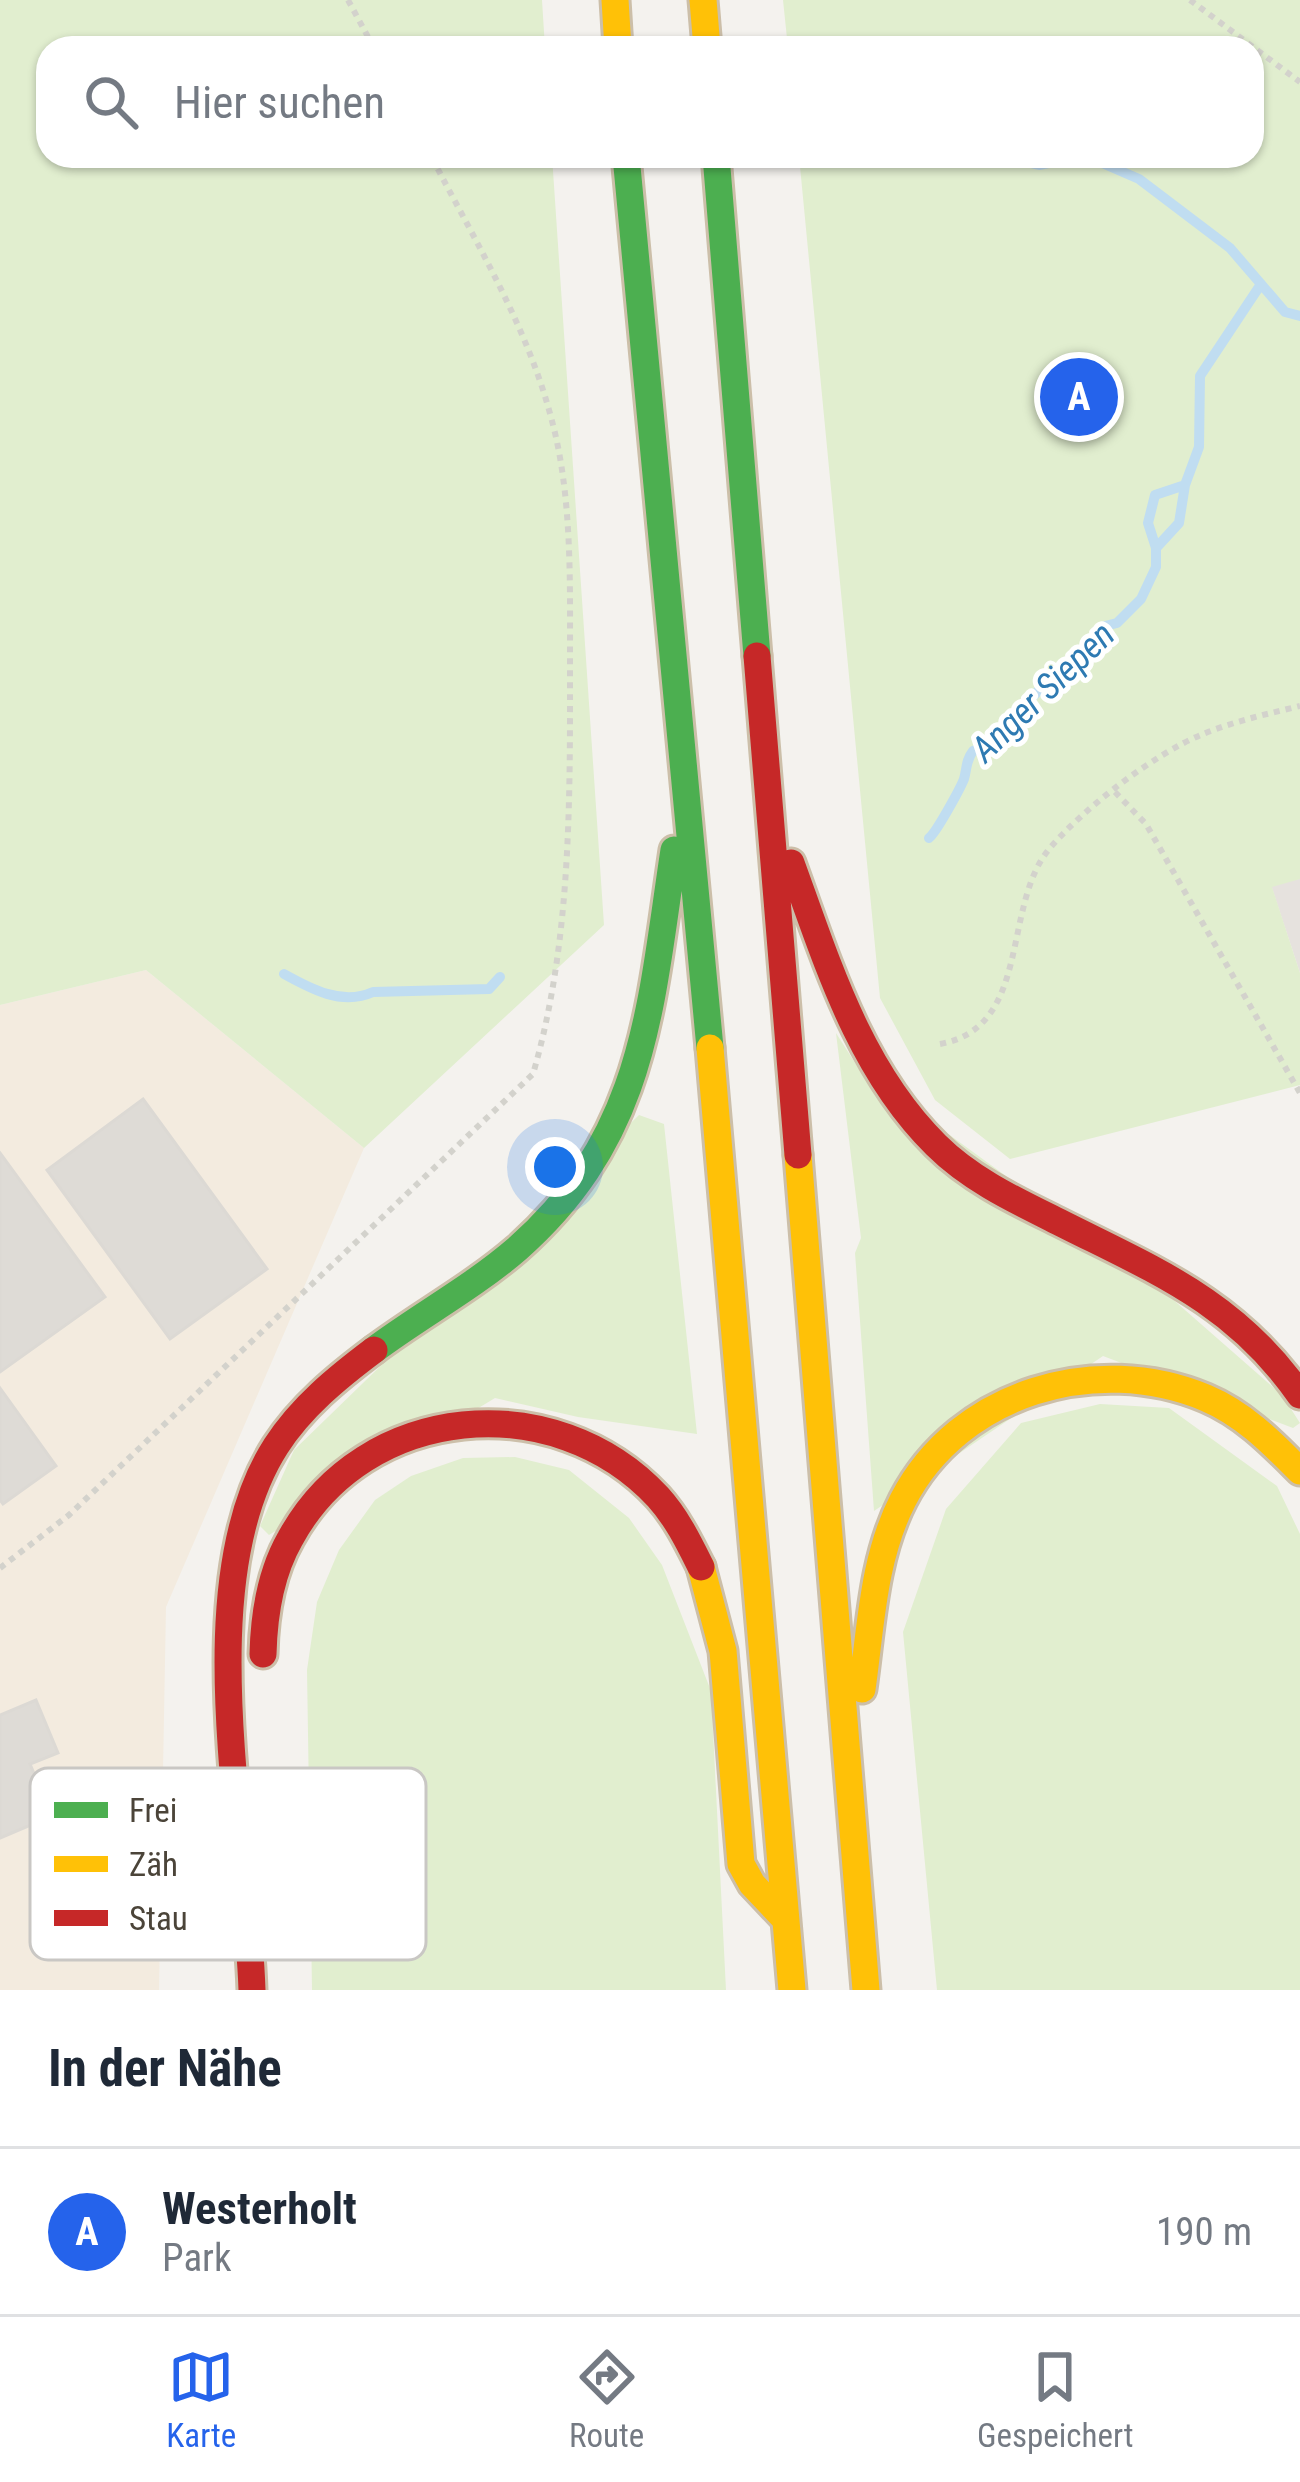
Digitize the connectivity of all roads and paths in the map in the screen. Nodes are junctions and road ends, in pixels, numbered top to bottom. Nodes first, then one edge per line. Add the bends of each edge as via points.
1 (348, 0) edge
2 (615, 0) edge
3 (703, 0) edge
4 (1190, 0) edge
5 (368, 36) edge
6 (617, 36) edge
7 (706, 36) edge
8 (1238, 36) edge
9 (1264, 55) edge
10 (1300, 82) edge
11 (437, 168) edge
12 (627, 168) edge
13 (717, 168) edge
14 (1300, 706) edge
15 (686, 779) junction
16 (1115, 792) junction
17 (770, 806) junction
18 (940, 1044) dead end
19 (1300, 1093) edge
20 (1300, 1395) edge
21 (1300, 1471) edge
22 (0, 1568) edge
23 (263, 1682) dead end
24 (235, 1768) edge
25 (849, 1778) junction
26 (786, 1920) junction
27 (251, 1960) edge
28 (275, 1960) edge
29 (252, 1990) edge
30 (277, 1990) edge
31 (792, 1990) edge
32 (866, 1990) edge

1 - 5 path
2 - 6 highway
3 - 7 highway
4 - 8 path
9 - 10 path
11 - 22 path via 528,349 553,422 564,491 568,819 552,1002 533,1074 69,1515
12 - 15 highway
13 - 17 highway
14 - 16 path via 1200,735
15 - 24 highway via 638,1066 602,1145 550,1217 320,1392 267,1460 236,1565
15 - 26 highway
16 - 18 path via 1038,865 996,1005 965,1036
16 - 19 path via 1146,824
17 - 20 highway via 851,1024 905,1112 983,1181 1220,1309
17 - 25 highway
21 - 25 highway via 1248,1423 1158,1381 1118,1376 1052,1384 979,1416 920,1473 897,1512 883,1551
23 - 26 highway via 262,1622 277,1564 311,1504 354,1463 421,1431 458,1424 537,1426 589,1443 654,1491 700,1558 722,1642 743,1871
25 - 32 highway
26 - 31 highway
27 - 29 highway
28 - 30 highway

